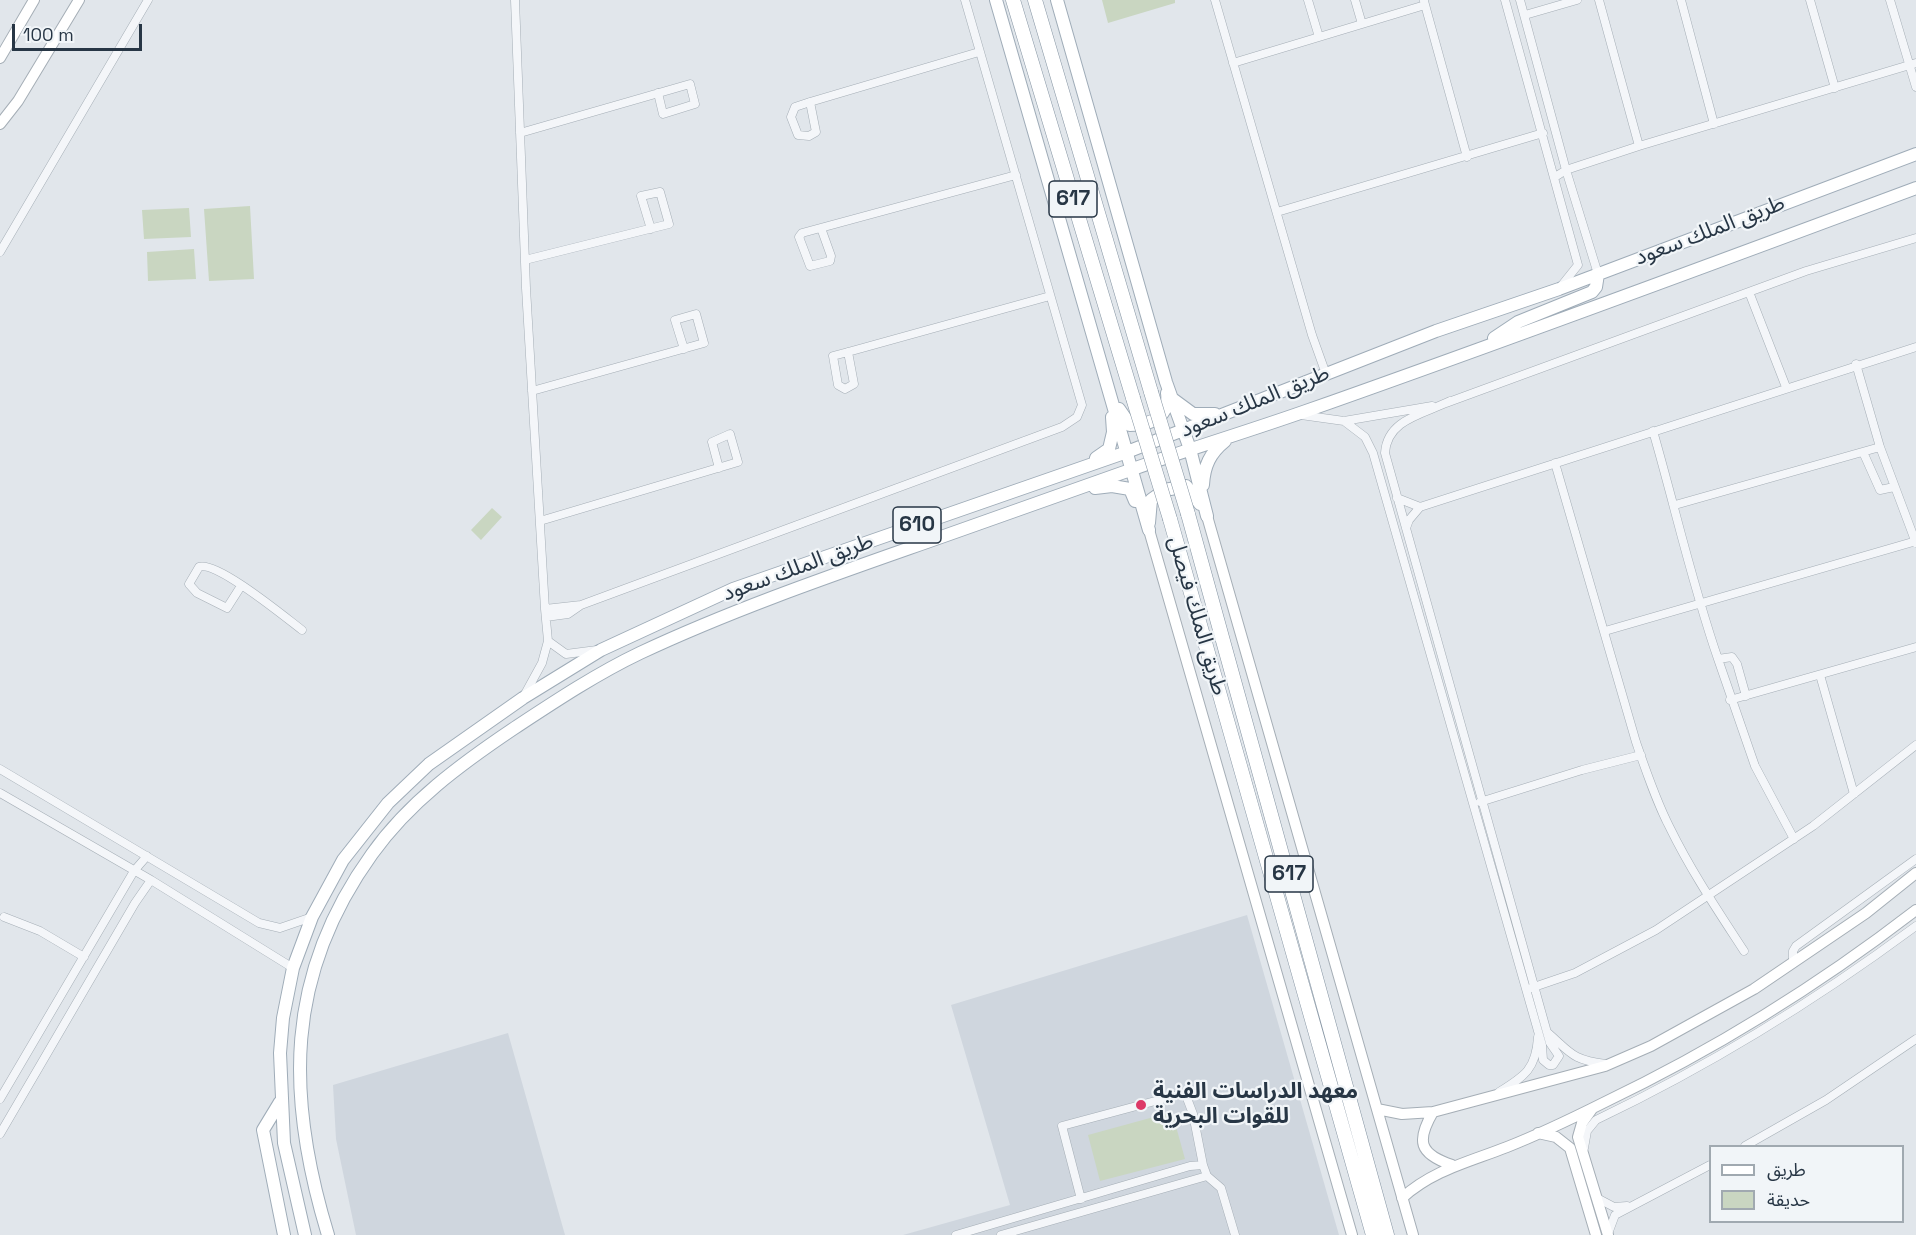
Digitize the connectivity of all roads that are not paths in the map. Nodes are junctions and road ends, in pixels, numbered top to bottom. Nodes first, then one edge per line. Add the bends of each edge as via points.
1 (34, 0) edge
2 (78, 0) edge
3 (148, 0) edge
4 (515, 0) edge
5 (965, 0) edge
6 (996, 0) edge
7 (1013, 0) edge
8 (1035, 0) edge
9 (1057, 0) edge
10 (1215, 0) edge
11 (1308, 0) edge
12 (1355, 0) edge
13 (1505, 0) edge
14 (1521, 0) edge
15 (1577, 0) edge
16 (1599, 0) edge
17 (1681, 0) edge
18 (1810, 0) edge
19 (1890, 0) edge
20 (1424, 2) edge
21 (1525, 15) junction
22 (1362, 24) junction
23 (1319, 37) junction
24 (979, 52) junction
25 (0, 58) edge
26 (1233, 63) junction
27 (1913, 64) edge
28 (1916, 87) edge
29 (1835, 88) junction
30 (658, 93) junction
31 (810, 102) junction
32 (0, 124) edge
33 (1714, 124) junction
34 (520, 133) junction
35 (1543, 133) junction
36 (1639, 146) junction
37 (1916, 154) edge
38 (1467, 157) junction
39 (1566, 170) junction
40 (1016, 175) junction
41 (1555, 177) junction
42 (1916, 188) edge
43 (1277, 212) junction
44 (821, 228) junction
45 (651, 229) junction
46 (1916, 238) edge
47 (0, 252) edge
48 (525, 260) junction
49 (1598, 274) junction
50 (1559, 289) junction
51 (1749, 292) junction
52 (1050, 297) junction
53 (1916, 347) edge
54 (684, 349) junction
55 (848, 352) junction
56 (1452, 358) junction
57 (1856, 364) junction
58 (1326, 374) junction
59 (1166, 382) junction
60 (1786, 387) junction
61 (532, 391) junction
62 (1110, 392) junction
63 (1173, 400) junction
64 (1450, 401) junction
65 (1231, 413) junction
66 (1297, 414) junction
67 (1344, 421) junction
68 (1185, 431) junction
69 (1653, 431) junction
70 (1235, 434) junction
71 (1880, 447) junction
72 (1190, 449) junction
73 (1127, 452) junction
74 (1863, 452) junction
75 (1555, 463) junction
76 (719, 468) junction
77 (1131, 469) junction
78 (1064, 474) junction
79 (1894, 487) junction
80 (1067, 493) junction
81 (1397, 498) junction
82 (1675, 505) junction
83 (1420, 507) junction
84 (1207, 516) junction
85 (540, 521) junction
86 (1406, 530) junction
87 (1149, 531) junction
88 (1916, 542) edge
89 (241, 586) junction
90 (1699, 603) junction
91 (546, 613) junction
92 (302, 630) dead end
93 (1605, 631) junction
94 (548, 641) junction
95 (1916, 647) edge
96 (601, 650) junction
97 (1718, 659) junction
98 (1820, 675) junction
99 (1746, 696) junction
100 (523, 698) junction
101 (1730, 700) junction
102 (1916, 745) edge
103 (1641, 755) junction
104 (0, 769) edge
105 (0, 793) edge
106 (1854, 794) junction
107 (1483, 801) junction
108 (1473, 805) junction
109 (1794, 839) junction
110 (147, 856) junction
111 (1916, 859) edge
112 (134, 872) junction
113 (1916, 873) edge
114 (151, 880) junction
115 (1709, 897) junction
116 (1916, 909) edge
117 (312, 917) junction
118 (1, 918) edge
119 (1916, 926) edge
120 (1744, 951) dead end
121 (84, 957) junction
122 (1792, 963) junction
123 (293, 968) junction
124 (1536, 986) junction
125 (1525, 990) junction
126 (1549, 1032) junction
127 (1538, 1036) junction
128 (1916, 1039) edge
129 (1608, 1065) junction
130 (1490, 1097) junction
131 (0, 1099) edge
132 (280, 1102) junction
133 (1592, 1108) junction
134 (1377, 1109) junction
135 (1433, 1112) junction
136 (1538, 1133) junction
137 (0, 1134) edge
138 (1747, 1145) edge
139 (1585, 1155) junction
140 (1452, 1165) junction
141 (1203, 1166) junction
142 (1709, 1166) edge
143 (1207, 1176) junction
144 (1402, 1198) junction
145 (1597, 1198) junction
146 (1081, 1199) junction
147 (1629, 1206) junction
148 (284, 1235) edge
149 (305, 1235) edge
150 (328, 1235) edge
151 (956, 1235) edge
152 (1001, 1235) edge
153 (1235, 1235) edge
154 (1352, 1235) edge
155 (1373, 1235) edge
156 (1388, 1235) edge
157 (1413, 1235) edge
158 (1596, 1235) edge
159 (1608, 1235) edge

1 - 25 main road
2 - 32 main road
3 - 47 street
4 - 34 street
5 - 24 street
6 - 62 main road
7 - 155 highway, طريق الملك فيصل / 617, bridge via 1170,519
8 - 156 highway, طريق الملك فيصل / 617, bridge via 1188,514
9 - 59 main road
10 - 26 street
11 - 23 street
12 - 22 street
13 - 35 street
14 - 21 street
15 - 21 street
16 - 36 street
17 - 33 street
18 - 29 street
19 - 27 street
20 - 22 street
20 - 38 street
21 - 39 street
22 - 23 street
23 - 26 street
24 - 31 street
24 - 40 street
26 - 43 street
27 - 28 street
27 - 29 street
29 - 33 street
30 - 30 street via 690,84 695,104 663,114
30 - 34 street
31 - 31 street via 795,107 791,117 798,135 816,132
33 - 36 street
34 - 48 street
35 - 38 street
35 - 41 street
36 - 39 street
37 - 49 main road, طريق الملك سعود / 610
38 - 43 street
39 - 41 street
39 - 49 street
40 - 44 street
40 - 52 street
41 - 50 street via 1578,265
42 - 56 main road, طريق الملك سعود / 610
43 - 58 street
44 - 44 street via 799,237 810,266 830,261
45 - 45 street via 669,224 660,192 641,196
45 - 48 street
46 - 51 street
48 - 61 street
49 - 50 main road, طريق الملك سعود / 610
49 - 56 main road via 1596,287 1583,297 1518,322
50 - 58 main road, طريق الملك سعود / 610
51 - 60 street
51 - 64 street
52 - 55 street
52 - 91 street via 1082,405 1077,417 1062,427 581,605
53 - 57 street
54 - 54 street via 704,344 696,314 675,320
54 - 61 street
55 - 55 street via 833,356 838,385 845,389 854,384
56 - 66 main road, طريق الملك سعود / 610
57 - 60 street
57 - 71 street
58 - 65 main road, طريق الملك سعود / 610
59 - 62 main road via 1169,405 1162,416 1137,425 1125,420
59 - 63 main road
60 - 69 street
61 - 85 street
62 - 73 main road
62 - 78 main road via 1113,432 1109,449
63 - 65 main road via 1193,414
63 - 68 main road
64 - 67 street via 1399,414
64 - 81 street via 1405,421 1390,433 1385,453
65 - 68 main road, طريق الملك سعود / 610
66 - 67 street
66 - 70 main road, طريق الملك سعود / 610
67 - 108 street via 1365,437 1373,453
68 - 72 main road
68 - 73 main road, طريق الملك سعود / 610
69 - 75 street
69 - 82 street
70 - 72 main road, طريق الملك سعود / 610
70 - 84 main road via 1213,450 1204,469
71 - 74 street
71 - 79 street
72 - 77 main road, طريق الملك سعود / 610
72 - 84 main road
73 - 77 main road
73 - 78 main road, طريق الملك سعود / 610
74 - 79 street via 1880,490
74 - 82 street
75 - 83 street
75 - 93 street
76 - 76 street via 738,462 730,434 712,442
76 - 85 street
77 - 80 main road, طريق الملك سعود / 610
77 - 87 main road
78 - 96 main road, طريق الملك سعود / 610 via 733,590
79 - 88 street
80 - 87 main road via 1112,486 1130,489
80 - 150 main road, طريق الملك سعود / 610 via 734,612 635,655 548,706 432,788 371,855 329,929 314,969 300,1039 299,1094 307,1158
81 - 83 street
81 - 86 street
82 - 90 street
83 - 86 street
84 - 87 main road via 1186,486 1173,488 1151,500
84 - 134 main road
85 - 91 street
86 - 107 street
87 - 154 main road
88 - 90 street
89 - 89 street via 202,565 189,584 197,593 227,608
89 - 92 street
90 - 93 street
90 - 97 street
91 - 94 street
93 - 103 street
94 - 96 street via 566,654
94 - 100 street via 542,663
95 - 98 street
96 - 100 main road, طريق الملك سعود / 610
97 - 99 street via 1732,657
97 - 101 street
98 - 99 street
98 - 106 street
99 - 101 street
100 - 117 main road, طريق الملك سعود / 610 via 429,765 388,803 344,860
101 - 109 street via 1755,766
102 - 106 street
103 - 107 street
103 - 115 street via 1670,828
104 - 110 street
105 - 112 street
106 - 109 street
107 - 108 street
107 - 124 street
108 - 125 street
109 - 115 street
110 - 112 street
110 - 117 street via 260,923 280,928
111 - 122 street via 1796,946
112 - 114 street
112 - 121 street
113 - 122 main road via 1866,913
114 - 123 street
114 - 137 street
115 - 120 street
115 - 124 street via 1575,973
116 - 133 main road via 1785,1002 1701,1053
117 - 123 main road, طريق الملك سعود / 610
118 - 121 street via 40,931
119 - 139 street via 1840,981 1740,1044 1596,1120 1584,1141
121 - 131 street
122 - 129 main road via 1754,989 1651,1046
123 - 132 main road, طريق الملك سعود / 610 via 282,1018
124 - 125 street
124 - 126 street
125 - 127 street
126 - 127 street
126 - 127 street via 1559,1056 1553,1065 1543,1060 1544,1050
126 - 129 street via 1575,1057
127 - 130 street via 1537,1052 1529,1070
128 - 138 street via 1826,1100
129 - 130 main road
130 - 135 main road
132 - 148 main road via 263,1130
132 - 149 main road, طريق الملك سعود / 610 via 284,1143
133 - 136 main road
133 - 139 main road via 1578,1137
134 - 135 main road via 1402,1114
134 - 144 main road
135 - 140 main road via 1422,1134 1424,1148
136 - 140 main road
136 - 158 main road via 1556,1137 1570,1148
139 - 145 main road
140 - 144 main road via 1419,1183
141 - 143 street
141 - 146 street via 1190,1166
141 - 146 street via 1185,1093 1062,1126
142 - 147 street
143 - 152 street
143 - 153 street via 1221,1188
144 - 157 main road
145 - 147 street via 1614,1207
145 - 159 main road
146 - 151 street
147 - 159 street via 1615,1215

